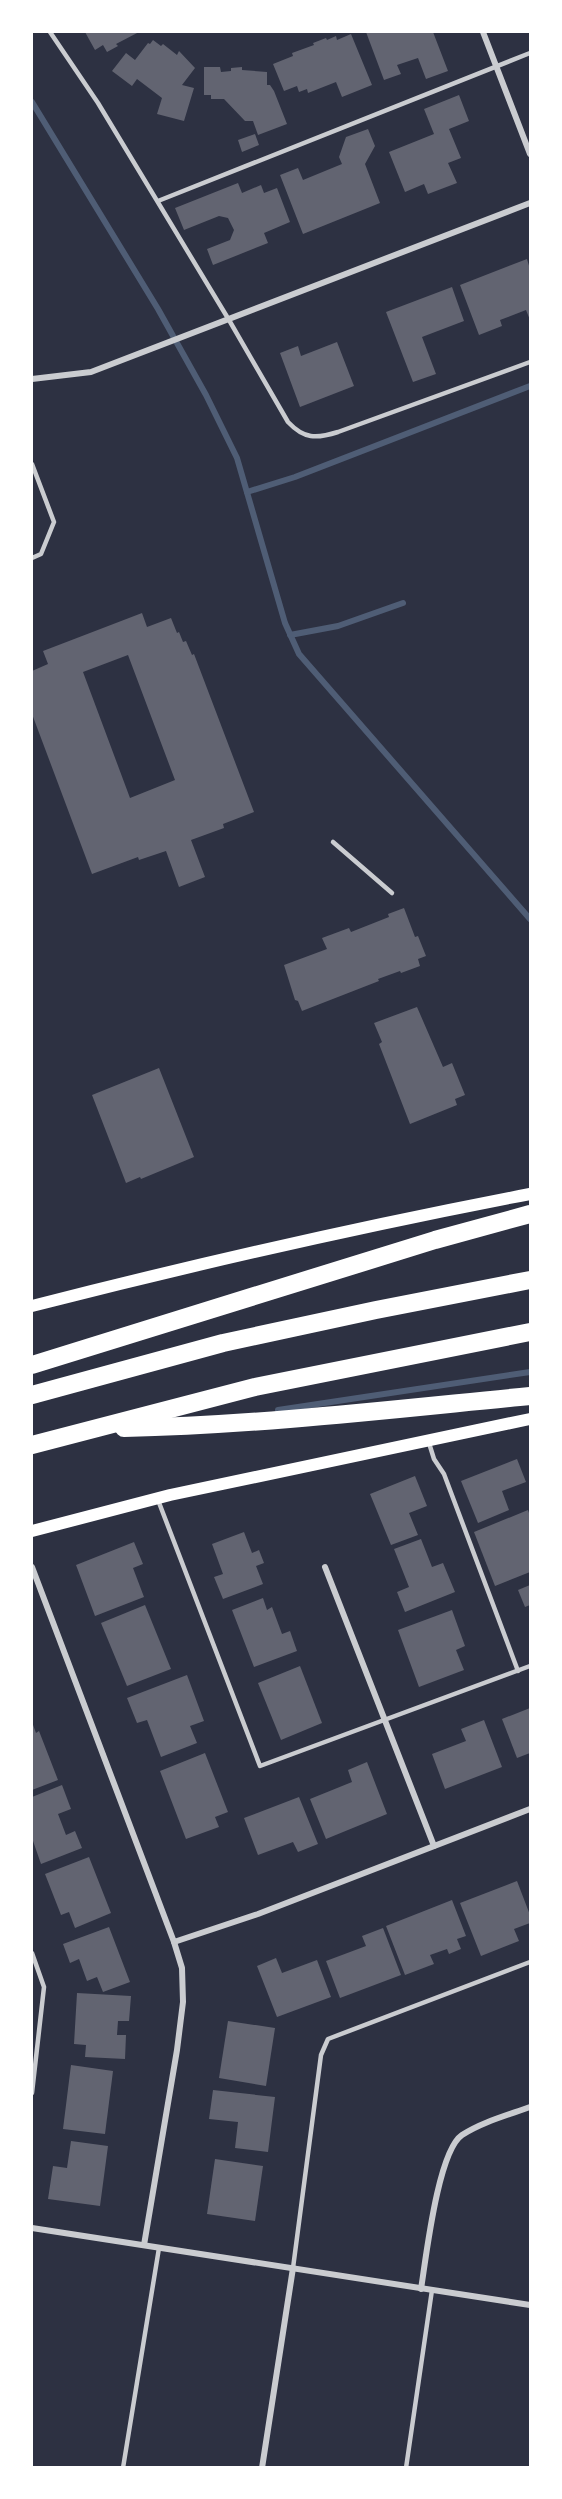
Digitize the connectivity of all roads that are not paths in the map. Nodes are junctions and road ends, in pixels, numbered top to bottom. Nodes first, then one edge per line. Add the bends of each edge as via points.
1 (50, 32) edge
2 (483, 32) edge
3 (531, 53) edge
4 (497, 67) junction
5 (531, 154) edge
6 (158, 201) junction
7 (531, 203) edge
8 (230, 320) junction
9 (531, 362) edge
10 (32, 379) edge
11 (32, 464) edge
12 (32, 558) edge
13 (333, 842) dead end
14 (392, 893) dead end
15 (531, 1194) edge
16 (531, 1214) edge
17 (531, 1280) edge
18 (32, 1306) edge
19 (531, 1332) edge
20 (32, 1365) edge
21 (32, 1395) edge
22 (531, 1396) edge
23 (531, 1419) edge
24 (90, 1429) junction
25 (429, 1440) junction
26 (32, 1445) edge
27 (158, 1498) junction
28 (32, 1531) edge
29 (32, 1567) edge
30 (325, 1567) dead end
31 (531, 1666) edge
32 (518, 1671) junction
33 (383, 1720) junction
34 (531, 1809) edge
35 (434, 1846) junction
36 (174, 1942) junction
37 (32, 1953) edge
38 (531, 1962) edge
39 (32, 2093) edge
40 (531, 2107) edge
41 (32, 2228) edge
42 (144, 2246) junction
43 (159, 2248) junction
44 (293, 2268) junction
45 (421, 2289) junction
46 (432, 2290) junction
47 (531, 2306) edge
48 (123, 2468) edge
49 (262, 2468) edge
50 (406, 2468) edge

1 - 6 lane
2 - 4 street
3 - 4 lane
4 - 5 street
4 - 6 lane
6 - 8 lane
7 - 8 street
8 - 9 lane via 288,422 298,433 310,437 324,437
8 - 10 street via 91,372
11 - 12 lane via 54,522 41,554
13 - 14 lane
15 - 18 main road via 272,1249
16 - 20 highway via 391,1253
17 - 21 highway via 224,1343
19 - 24 highway via 255,1387
22 - 24 highway via 191,1426
23 - 25 main road
24 - 26 highway
25 - 27 main road
25 - 32 lane
27 - 28 main road
27 - 33 lane via 260,1766
29 - 36 street
30 - 33 street
31 - 32 lane
32 - 33 lane
33 - 35 street
34 - 35 street
35 - 36 street
36 - 42 street via 182,1968 183,2002
37 - 39 lane via 44,1987
38 - 44 lane via 328,2040 321,2055
40 - 45 street via 460,2136 446,2161 436,2199
41 - 42 street
42 - 43 street
43 - 44 street
43 - 48 lane
44 - 45 street
44 - 49 street
45 - 46 street
46 - 47 street
46 - 50 lane

